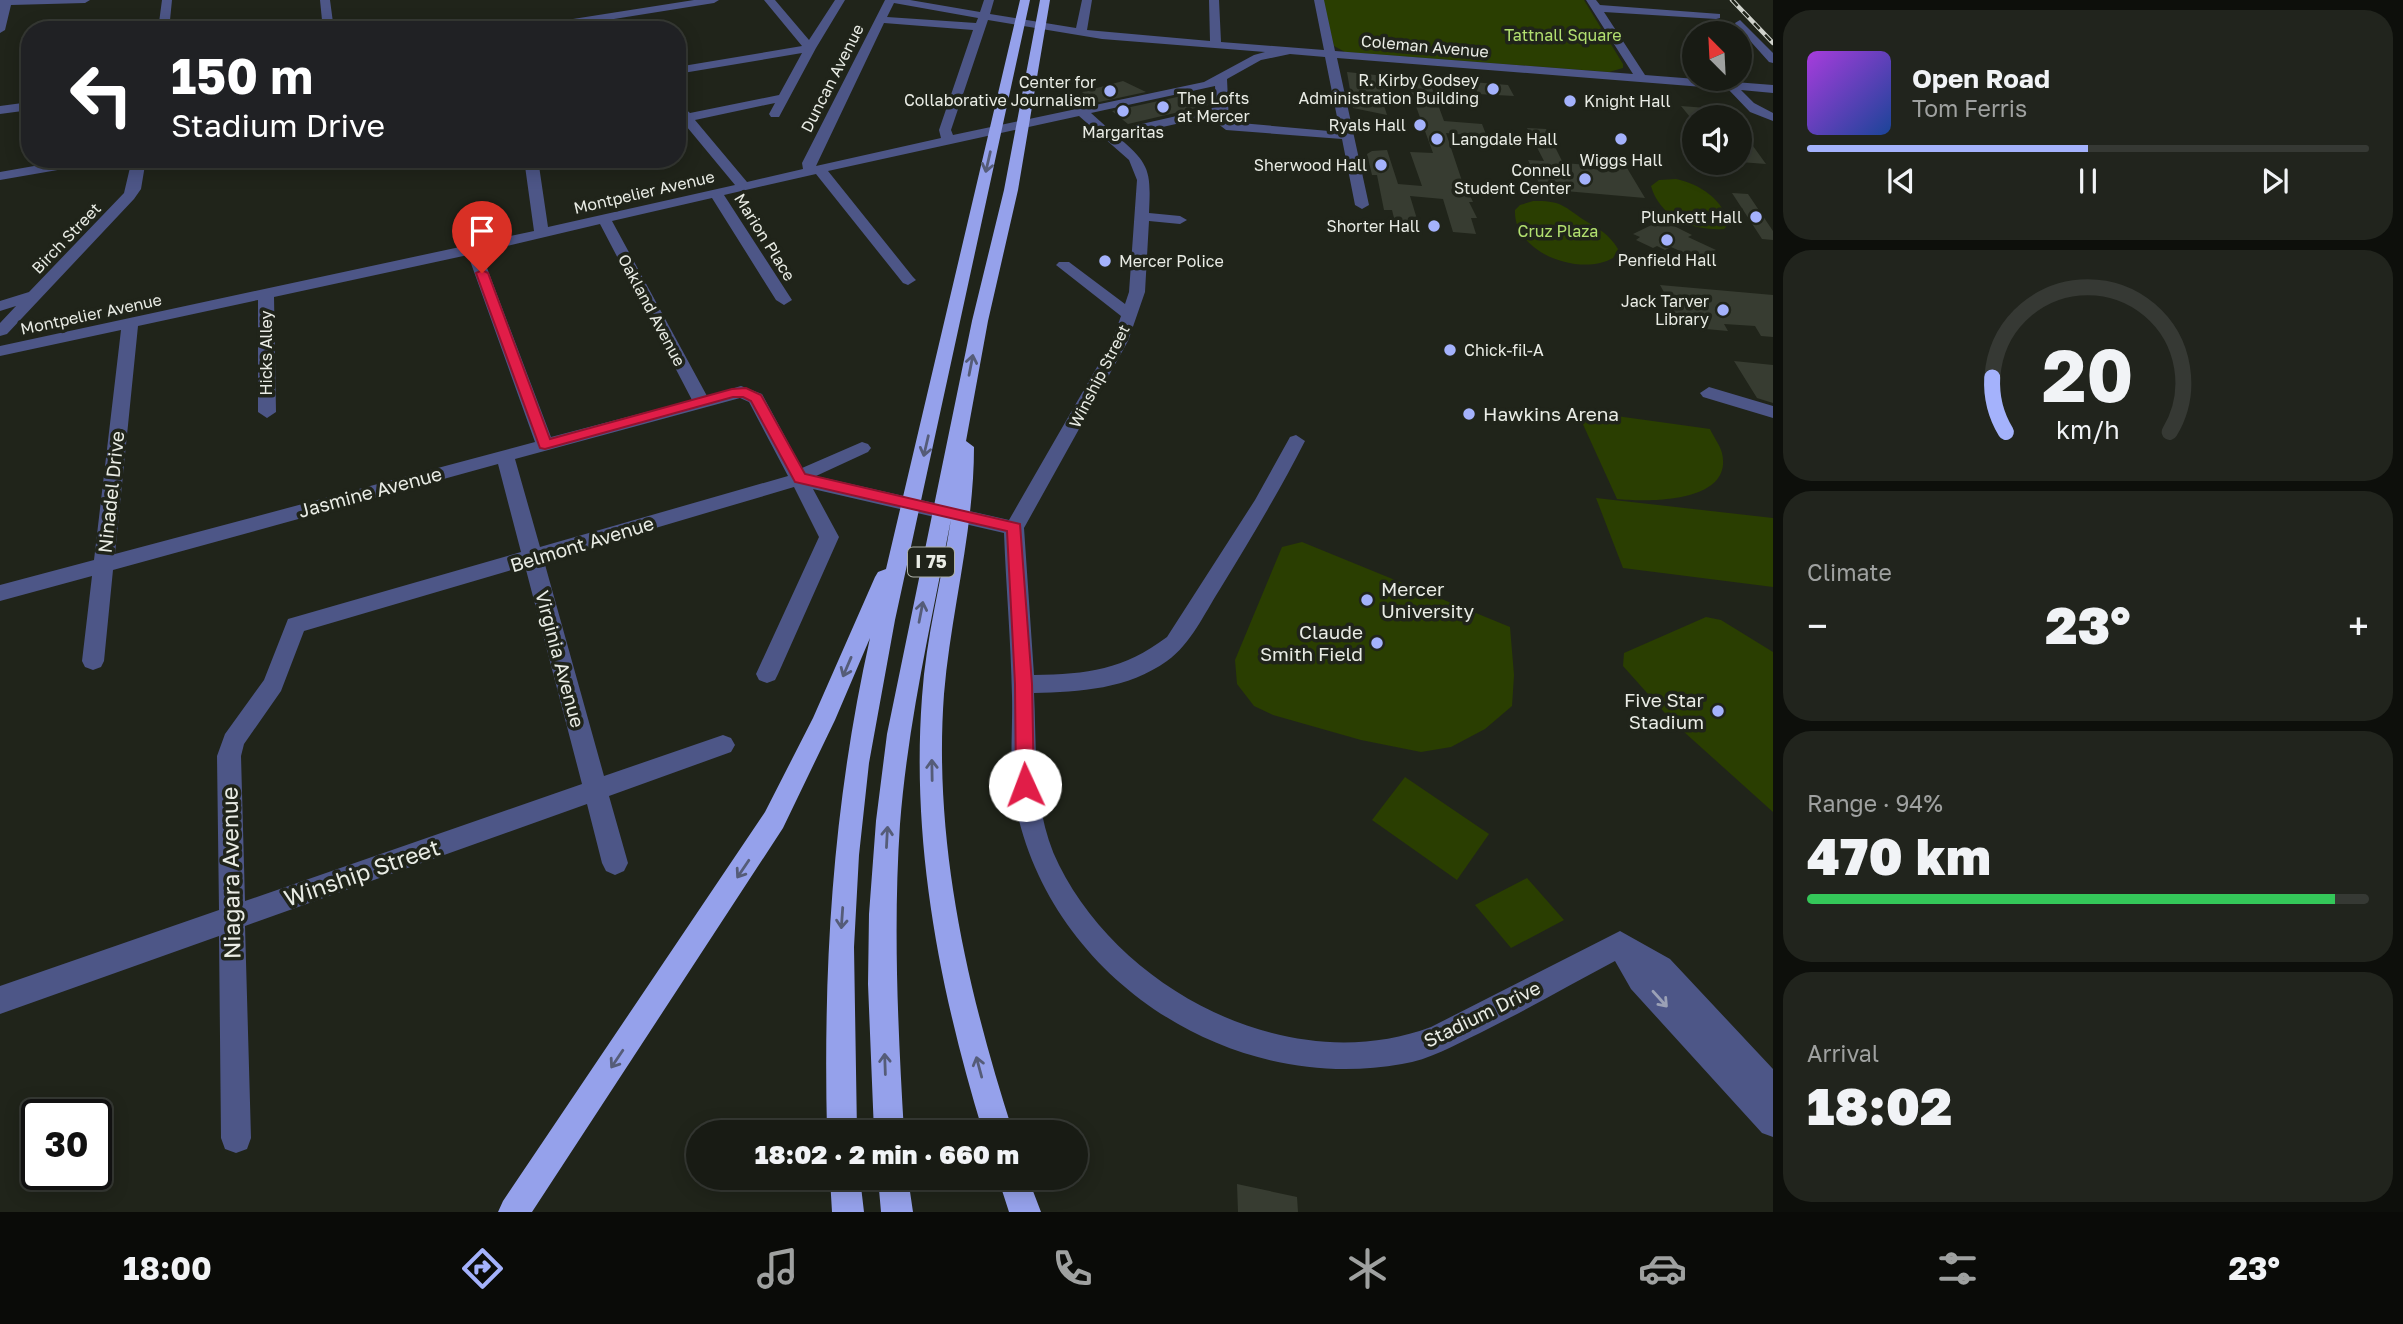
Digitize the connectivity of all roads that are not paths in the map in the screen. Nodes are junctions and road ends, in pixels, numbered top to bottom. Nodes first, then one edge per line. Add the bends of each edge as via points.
1 (85, 0) edge
2 (167, 0) edge
3 (325, 0) edge
4 (715, 0) edge
5 (769, 0) edge
6 (840, 0) edge
7 (891, 0) edge
8 (989, 0) edge
9 (1025, 0) edge
10 (1045, 0) edge
11 (1087, 0) edge
12 (1214, 0) edge
13 (1319, 0) edge
14 (3, 2) edge
15 (592, 2) dead end
16 (1594, 4) edge
17 (1716, 16) dead end
18 (601, 18) junction
19 (881, 20) junction
20 (164, 21) edge
21 (328, 21) edge
22 (581, 21) edge
23 (604, 21) edge
24 (981, 21) junction
25 (0, 30) edge
26 (1082, 33) junction
27 (1752, 36) edge
28 (1216, 45) junction
29 (810, 48) junction
30 (1290, 51) junction
31 (1331, 54) junction
32 (1626, 55) junction
33 (1253, 59) junction
34 (1773, 60) edge
35 (686, 69) edge
36 (1588, 75) junction
37 (1221, 78) junction
38 (1632, 79) junction
39 (1682, 82) edge
40 (1752, 87) edge
41 (1773, 89) edge
42 (1736, 91) edge
43 (785, 97) junction
44 (21, 107) edge
45 (0, 110) edge
46 (1221, 110) junction
47 (1081, 111) junction
48 (775, 114) dead end
49 (686, 117) joint
50 (1773, 117) edge
51 (1109, 135) junction
52 (1348, 136) junction
53 (948, 140) junction
54 (46, 168) edge
55 (137, 168) edge
56 (532, 168) edge
57 (815, 171) junction
58 (0, 176) edge
59 (744, 187) junction
60 (716, 193) junction
61 (1362, 205) dead end
62 (1141, 216) junction
63 (604, 219) junction
64 (1180, 220) dead end
65 (542, 233) junction
66 (473, 249) junction
67 (1064, 265) dead end
68 (908, 280) dead end
69 (37, 293) junction
70 (266, 294) junction
71 (783, 300) dead end
72 (0, 306) edge
73 (1130, 315) junction
74 (130, 323) junction
75 (0, 332) edge
76 (0, 351) edge
77 (1709, 393) dead end
78 (701, 401) junction
79 (267, 412) dead end
80 (962, 412) junction
81 (1773, 412) edge
82 (1296, 441) dead end
83 (545, 444) junction
84 (862, 448) dead end
85 (505, 456) junction
86 (800, 479) junction
87 (911, 514) junction
88 (1014, 528) junction
89 (533, 558) junction
90 (103, 565) junction
91 (0, 593) edge
92 (296, 625) joint
93 (93, 661) dead end
94 (766, 674) dead end
95 (1023, 684) junction
96 (723, 745) dead end
97 (595, 791) junction
98 (615, 863) dead end
99 (231, 919) junction
100 (1620, 944) junction
101 (0, 1000) edge
102 (1773, 1090) edge
103 (841, 1120) edge
104 (888, 1120) edge
105 (995, 1120) edge
106 (1773, 1122) edge
107 (236, 1138) dead end
108 (846, 1190) edge
109 (894, 1190) edge
110 (1017, 1190) edge
111 (514, 1212) edge
112 (848, 1212) edge
113 (897, 1212) edge
114 (1025, 1212) edge

1 - 14 street
2 - 20 street
3 - 21 street
4 - 18 street
5 - 29 street
6 - 29 street
7 - 19 street, Duncan Avenue
7 - 24 street
8 - 24 street
9 -> 87 highway, I 75
80 -> 10 highway, I 75 via 1011,190
11 - 26 street
12 - 28 street
13 - 31 street
14 - 25 street
15 - 18 street
16 - 17 street
16 - 32 street
18 - 22 street
18 - 23 street
19 - 24 street
19 - 57 street, Duncan Avenue via 809,163
24 - 26 street, Coleman Avenue via 1001,19
24 - 53 street via 945,130
26 - 28 street, Coleman Avenue
27 - 34 street
28 - 30 street, Coleman Avenue
28 - 33 street, Coleman Avenue
29 - 35 street
29 - 43 street
30 - 31 street, Coleman Avenue
30 - 33 street, Montpelier Avenue
31 - 36 street, Coleman Avenue
31 - 52 street
32 - 36 street via 1626,70
32 - 38 street via 1639,74
33 - 37 street, Montpelier Avenue
36 - 38 street, Coleman Avenue
37 - 46 street
37 - 47 street, Montpelier Avenue via 1208,85
38 - 39 street, Coleman Avenue
40 - 41 street, Coleman Avenue
42 - 50 street via 1758,112
43 - 48 street
43 - 49 street
44 - 45 street
46 - 51 street
46 - 52 street via 1226,126
47 - 51 street, Winship Street
47 - 53 street, Montpelier Avenue
49 - 59 street
51 - 62 street, Winship Street via 1135,158 1144,180
52 - 61 street
53 - 57 street, Montpelier Avenue
54 - 58 street
55 - 69 street, Birch Street via 132,192
56 - 65 street
57 - 59 street, Montpelier Avenue
57 - 68 street
59 - 60 street, Montpelier Avenue
60 - 63 street, Montpelier Avenue
60 - 71 street, Marion Place
62 - 64 street
62 - 73 street, Winship Street via 1137,292
63 - 65 street, Montpelier Avenue
63 - 78 street, Oakland Avenue
65 - 66 street, Montpelier Avenue
66 - 70 street, Montpelier Avenue
66 - 83 street
67 - 73 street
69 - 72 street
69 - 75 street, Birch Street
70 - 74 street, Montpelier Avenue
70 - 79 street, Hicks Alley
73 - 88 street, Winship Street via 1089,400
74 - 76 street, Montpelier Avenue
74 - 90 street, Ninadel Drive
77 - 81 street
78 - 83 street, Jasmine Avenue
78 - 86 street, Jasmine Avenue via 741,392 756,398
104 -> 80 highway, I 75 via 882,984 888,821 899,734
105 -> 80 highway via 951,947 933,793 933,695 964,492
82 - 95 street via 1263,503 1175,643 1119,676 1080,683
83 - 85 street, Jasmine Avenue
84 - 86 street, Belmont Avenue via 814,468
85 - 89 street, Virginia Avenue
85 - 90 street, Jasmine Avenue
86 - 88 street
86 - 89 street, Belmont Avenue
86 - 94 street via 829,537
87 -> 103 highway, I 75 via 857,761 848,828 840,939
87 -> 111 highway via 824,719 774,820
88 - 95 street, Stadium Drive
89 - 92 street, Belmont Avenue
89 - 97 street, Virginia Avenue
90 - 91 street, Jasmine Avenue
90 - 93 street, Ninadel Drive
92 - 99 street, Niagara Avenue via 274,684 233,741 229,756
95 - 100 street, Stadium Drive via 1029,812 1051,876 1081,923 1121,966 1165,1000 1217,1029 1305,1054 1337,1057 1402,1050 1432,1041
96 - 97 street, Winship Street
97 - 98 street, Virginia Avenue
97 - 99 street, Winship Street
99 - 101 street, Winship Street
99 - 107 street, Niagara Avenue
100 - 102 street via 1660,969
100 -> 106 street via 1641,979
108 - 112 highway
109 - 113 highway
110 - 114 highway

